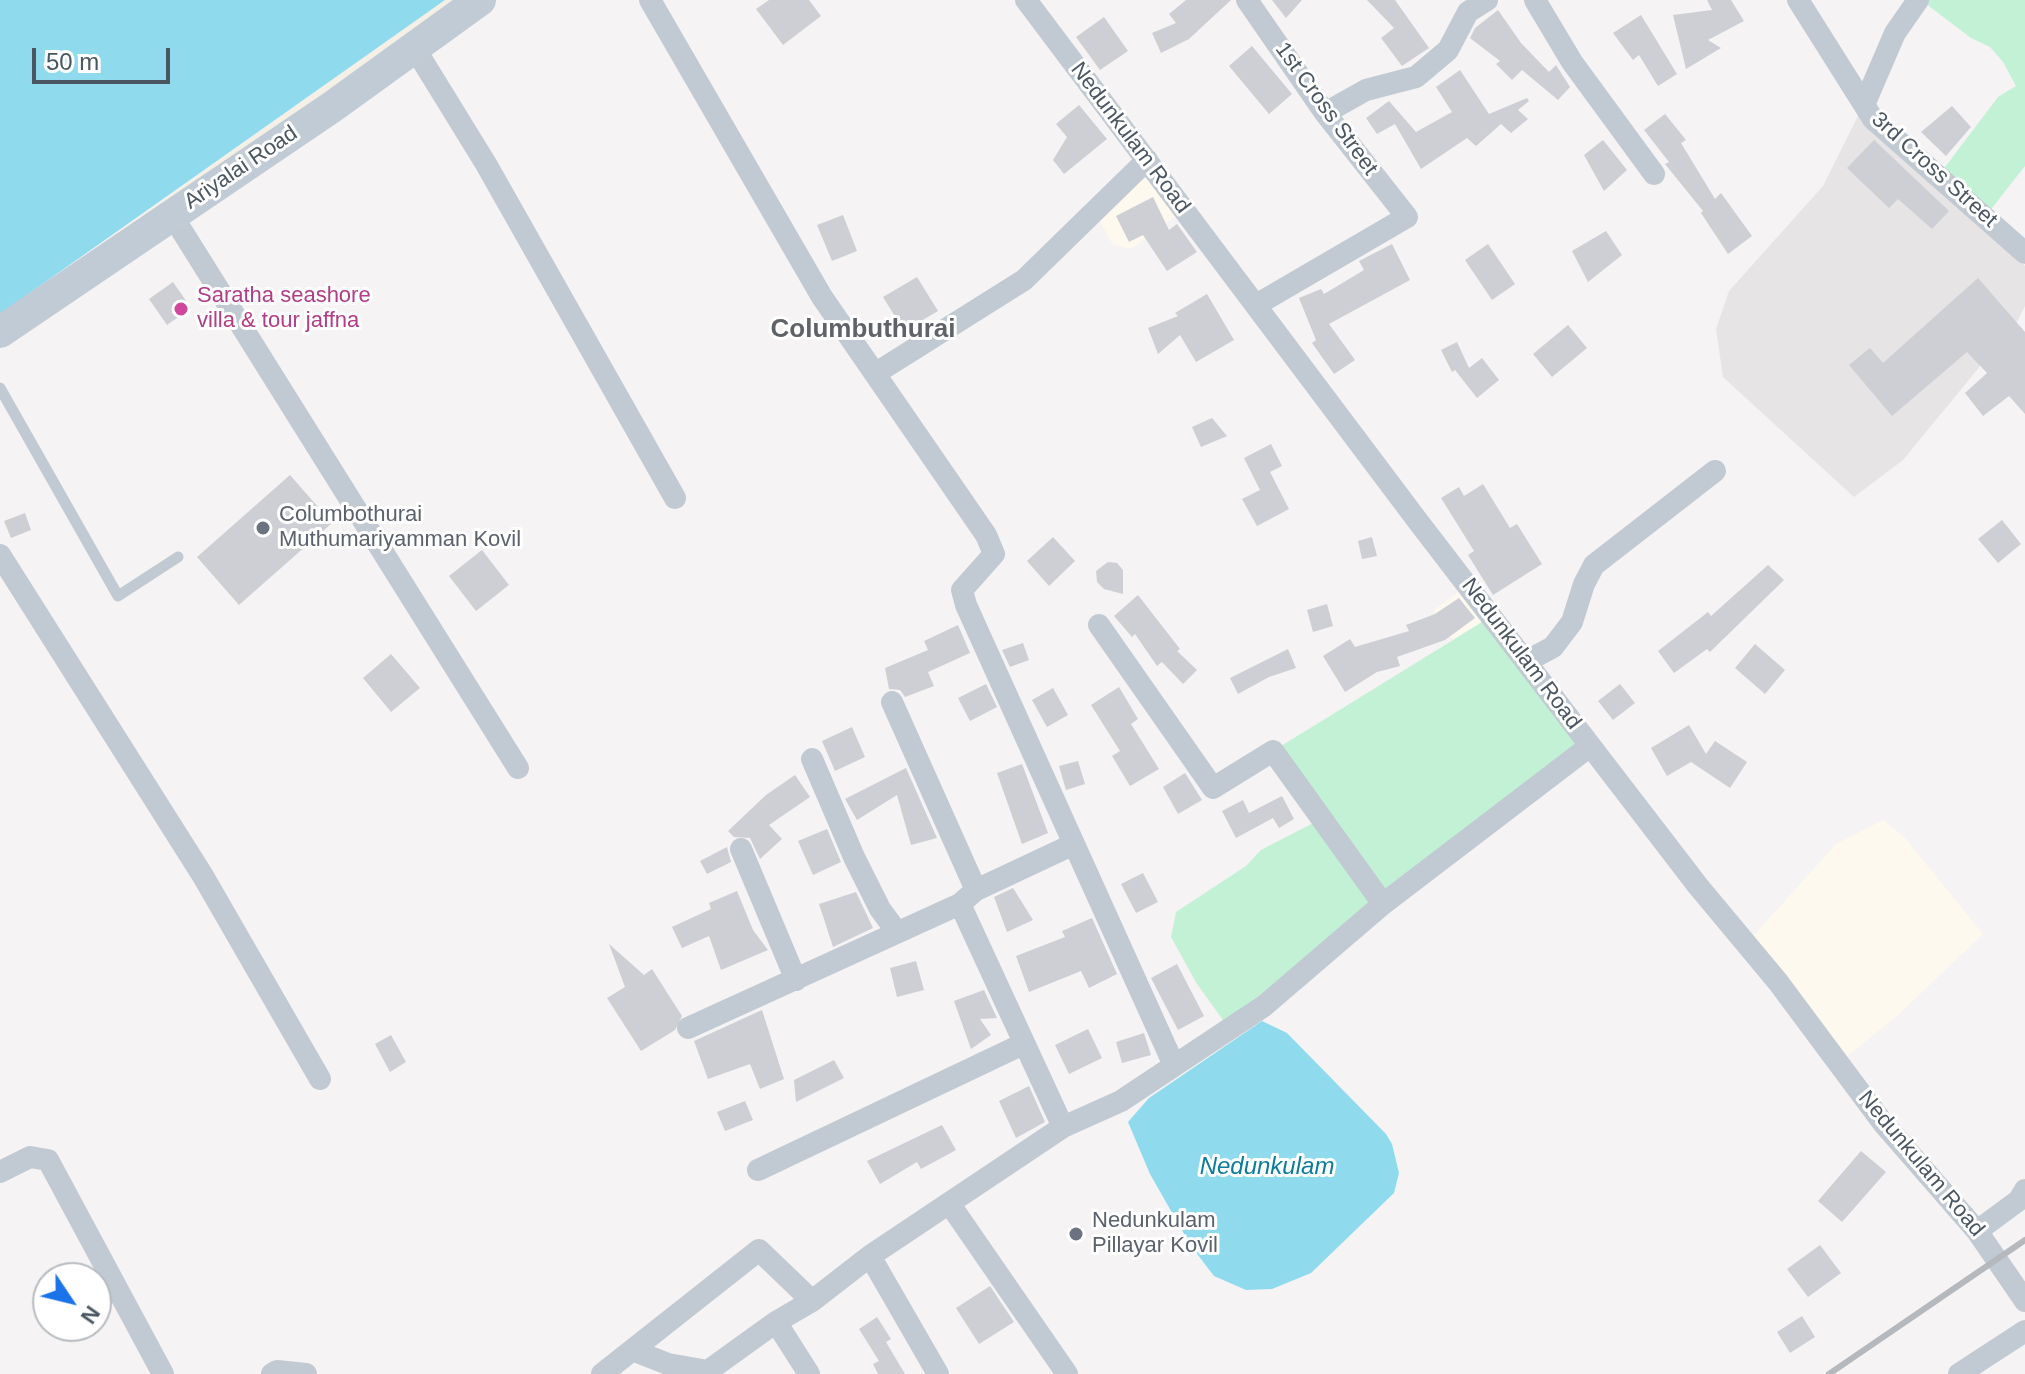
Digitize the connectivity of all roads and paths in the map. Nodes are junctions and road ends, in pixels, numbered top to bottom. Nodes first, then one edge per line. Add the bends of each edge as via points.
1 (480, 0) edge
2 (650, 0) edge
3 (1026, 0) edge
4 (1247, 0) edge
5 (1487, 0) edge
6 (1535, 0) edge
7 (1798, 0) edge
8 (1918, 0) edge
9 (414, 47) junction
10 (1864, 105) junction
11 (1325, 113) junction
12 (1147, 160) junction
13 (1654, 174) dead end
14 (172, 215) junction
15 (2025, 253) edge
16 (1256, 305) junction
17 (0, 332) edge
18 (876, 373) junction
19 (0, 388) edge
20 (1715, 471) dead end
21 (675, 498) dead end
22 (0, 555) edge
23 (178, 557) dead end
24 (1099, 625) dead end
25 (1527, 661) junction
26 (892, 702) dead end
27 (1590, 746) junction
28 (812, 759) dead end
29 (518, 768) dead end
30 (1074, 844) junction
31 (741, 849) dead end
32 (968, 897) junction
33 (1383, 904) junction
34 (897, 932) junction
35 (796, 980) junction
36 (688, 1028) dead end
37 (1023, 1044) junction
38 (1173, 1063) junction
39 (320, 1079) dead end
40 (1063, 1127) junction
41 (758, 1170) dead end
42 (0, 1172) edge
43 (2025, 1190) edge
44 (949, 1203) junction
45 (1977, 1231) junction
46 (870, 1256) junction
47 (812, 1301) junction
48 (2025, 1301) edge
49 (776, 1322) junction
50 (2025, 1331) edge
51 (632, 1350) junction
52 (706, 1372) edge
53 (163, 1374) edge
54 (272, 1374) edge
55 (306, 1374) edge
56 (602, 1374) edge
57 (809, 1374) edge
58 (938, 1374) edge
59 (1067, 1374) edge
60 (1959, 1374) edge

1 - 9 street, Ariyalai Road
2 - 18 street via 822,297
3 - 12 street, Nedunkulam Road
4 - 11 street, 1st Cross Street
5 - 11 street via 1468,12 1448,50 1416,77 1366,90
6 - 13 street via 1572,62
7 - 10 street, 3rd Cross Street
8 - 10 street via 1895,33
9 - 14 street, Ariyalai Road
9 - 21 street
10 - 15 street, 3rd Cross Street via 1873,119
11 - 16 street, 1st Cross Street via 1407,217
12 - 16 street, Nedunkulam Road
12 - 18 street via 1024,280
14 - 17 street, Ariyalai Road
14 - 29 street
16 - 25 street, Nedunkulam Road
18 - 30 street via 994,554 962,590
19 - 23 lane via 118,596
20 - 25 street via 1594,565 1572,622 1553,647
22 - 39 street via 203,876
24 - 33 street via 1213,788 1273,751
25 - 27 street, Nedunkulam Road
26 - 32 street
27 - 33 street
27 - 45 street, Nedunkulam Road via 1883,1123
28 - 34 street via 854,857
30 - 32 street
30 - 38 street
31 - 35 street
32 - 34 street
32 - 37 street
33 - 38 street via 1264,1006
34 - 35 street
35 - 36 street
37 - 40 street
37 - 41 street
38 - 40 street via 1121,1101
40 - 44 street
42 - 53 street via 30,1157 48,1160
43 - 45 street
44 - 46 street
44 - 59 street
45 - 48 street, Nedunkulam Road
46 - 47 street
46 - 58 street
47 - 49 street
47 - 51 street via 759,1250
49 - 52 street
49 - 57 street
50 - 60 street
51 - 52 street
51 - 56 street
54 - 55 street

